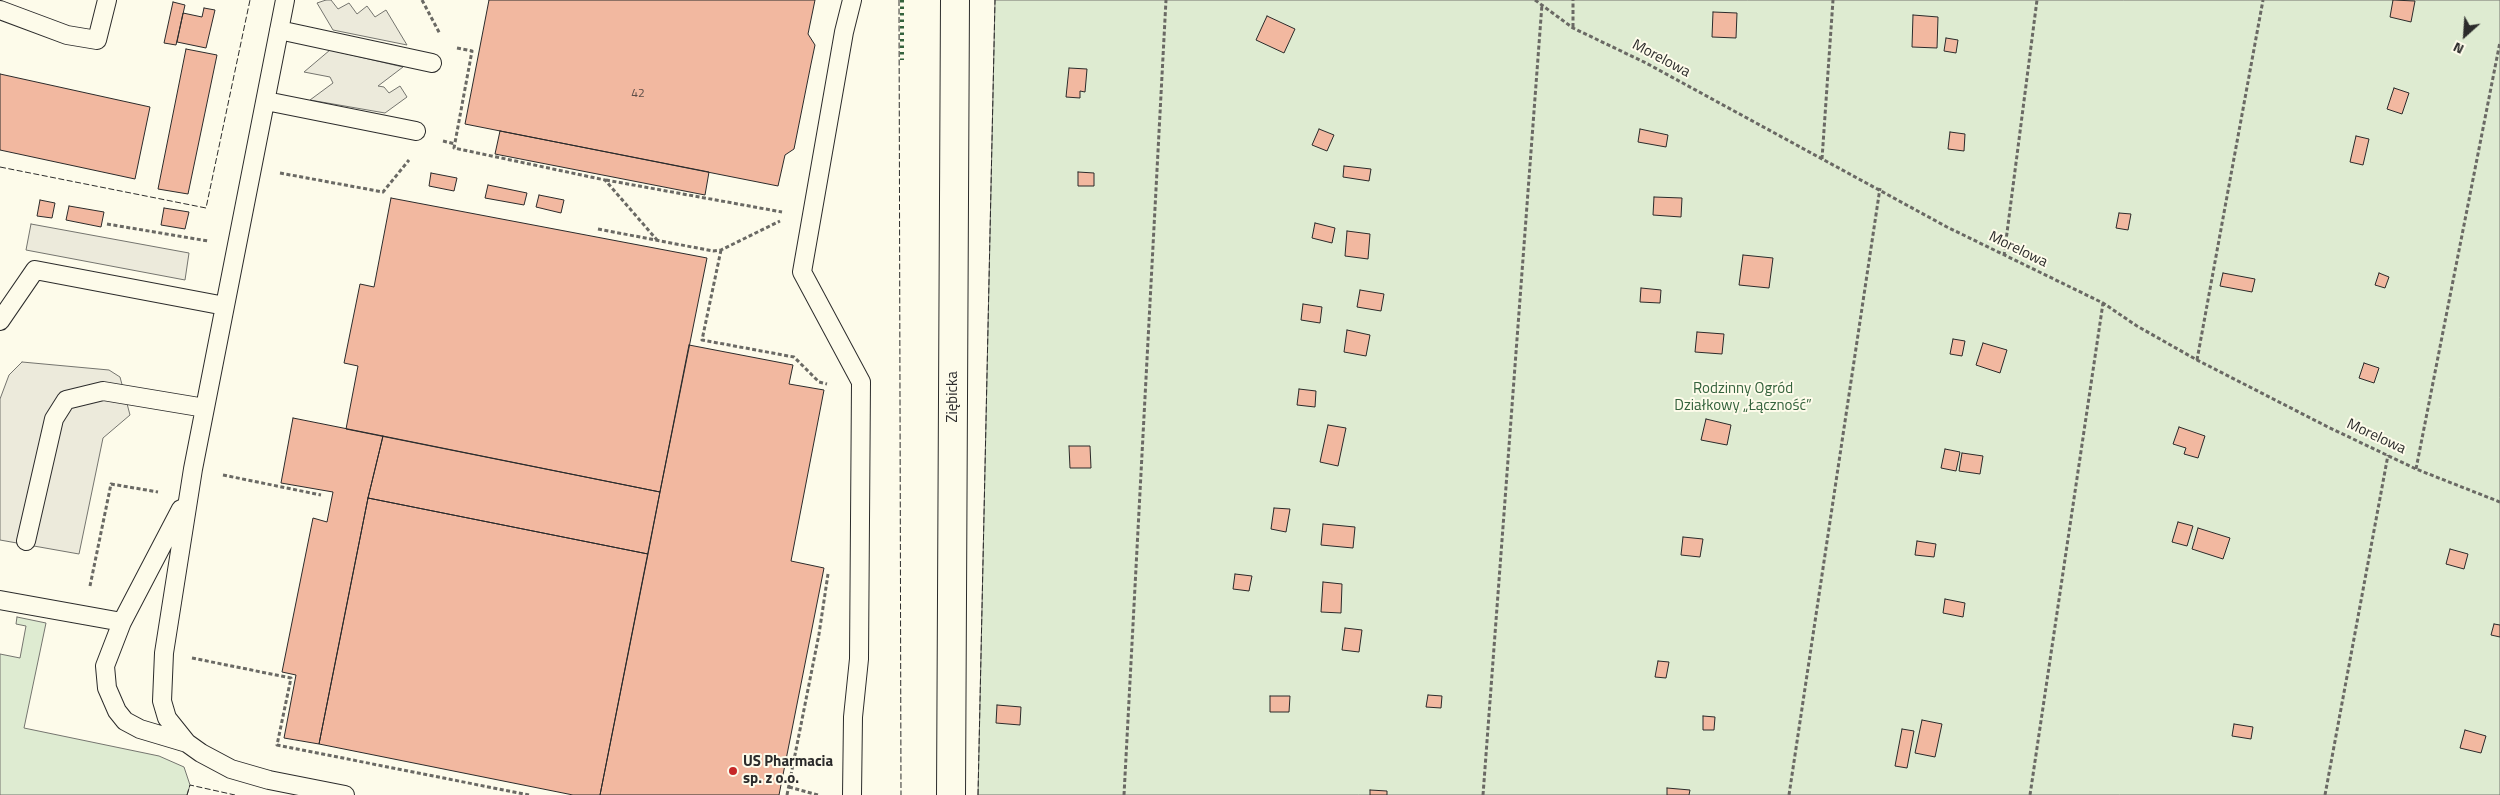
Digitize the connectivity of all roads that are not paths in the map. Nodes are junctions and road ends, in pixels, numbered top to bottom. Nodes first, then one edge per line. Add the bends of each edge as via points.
1 (107, 0) edge
2 (285, 0) edge
3 (852, 0) edge
4 (956, 0) edge
5 (0, 10) edge
6 (279, 30) junction
7 (432, 63) dead end
8 (266, 101) junction
9 (416, 131) dead end
10 (225, 306) junction
11 (0, 321) edge
12 (205, 408) junction
13 (188, 495) junction
14 (26, 541) dead end
15 (0, 600) edge
16 (122, 622) junction
17 (187, 743) junction
18 (345, 795) edge
19 (852, 795) edge
20 (951, 795) edge

1 - 5 lane via 97,40 67,35
2 - 6 lane
3 - 19 lane via 802,272 861,382 859,659 853,718
4 - 20 street, Ziębicka
6 - 7 lane
6 - 8 lane
8 - 9 lane
8 - 10 lane
10 - 11 lane via 35,270
10 - 12 lane
12 - 13 lane
12 - 14 lane via 103,391 66,400 54,419
13 - 16 lane
13 - 17 lane via 164,653 162,688 167,718
15 - 16 lane
16 - 17 lane via 105,666 107,688 117,711 125,721 140,729
17 - 18 lane via 231,769

